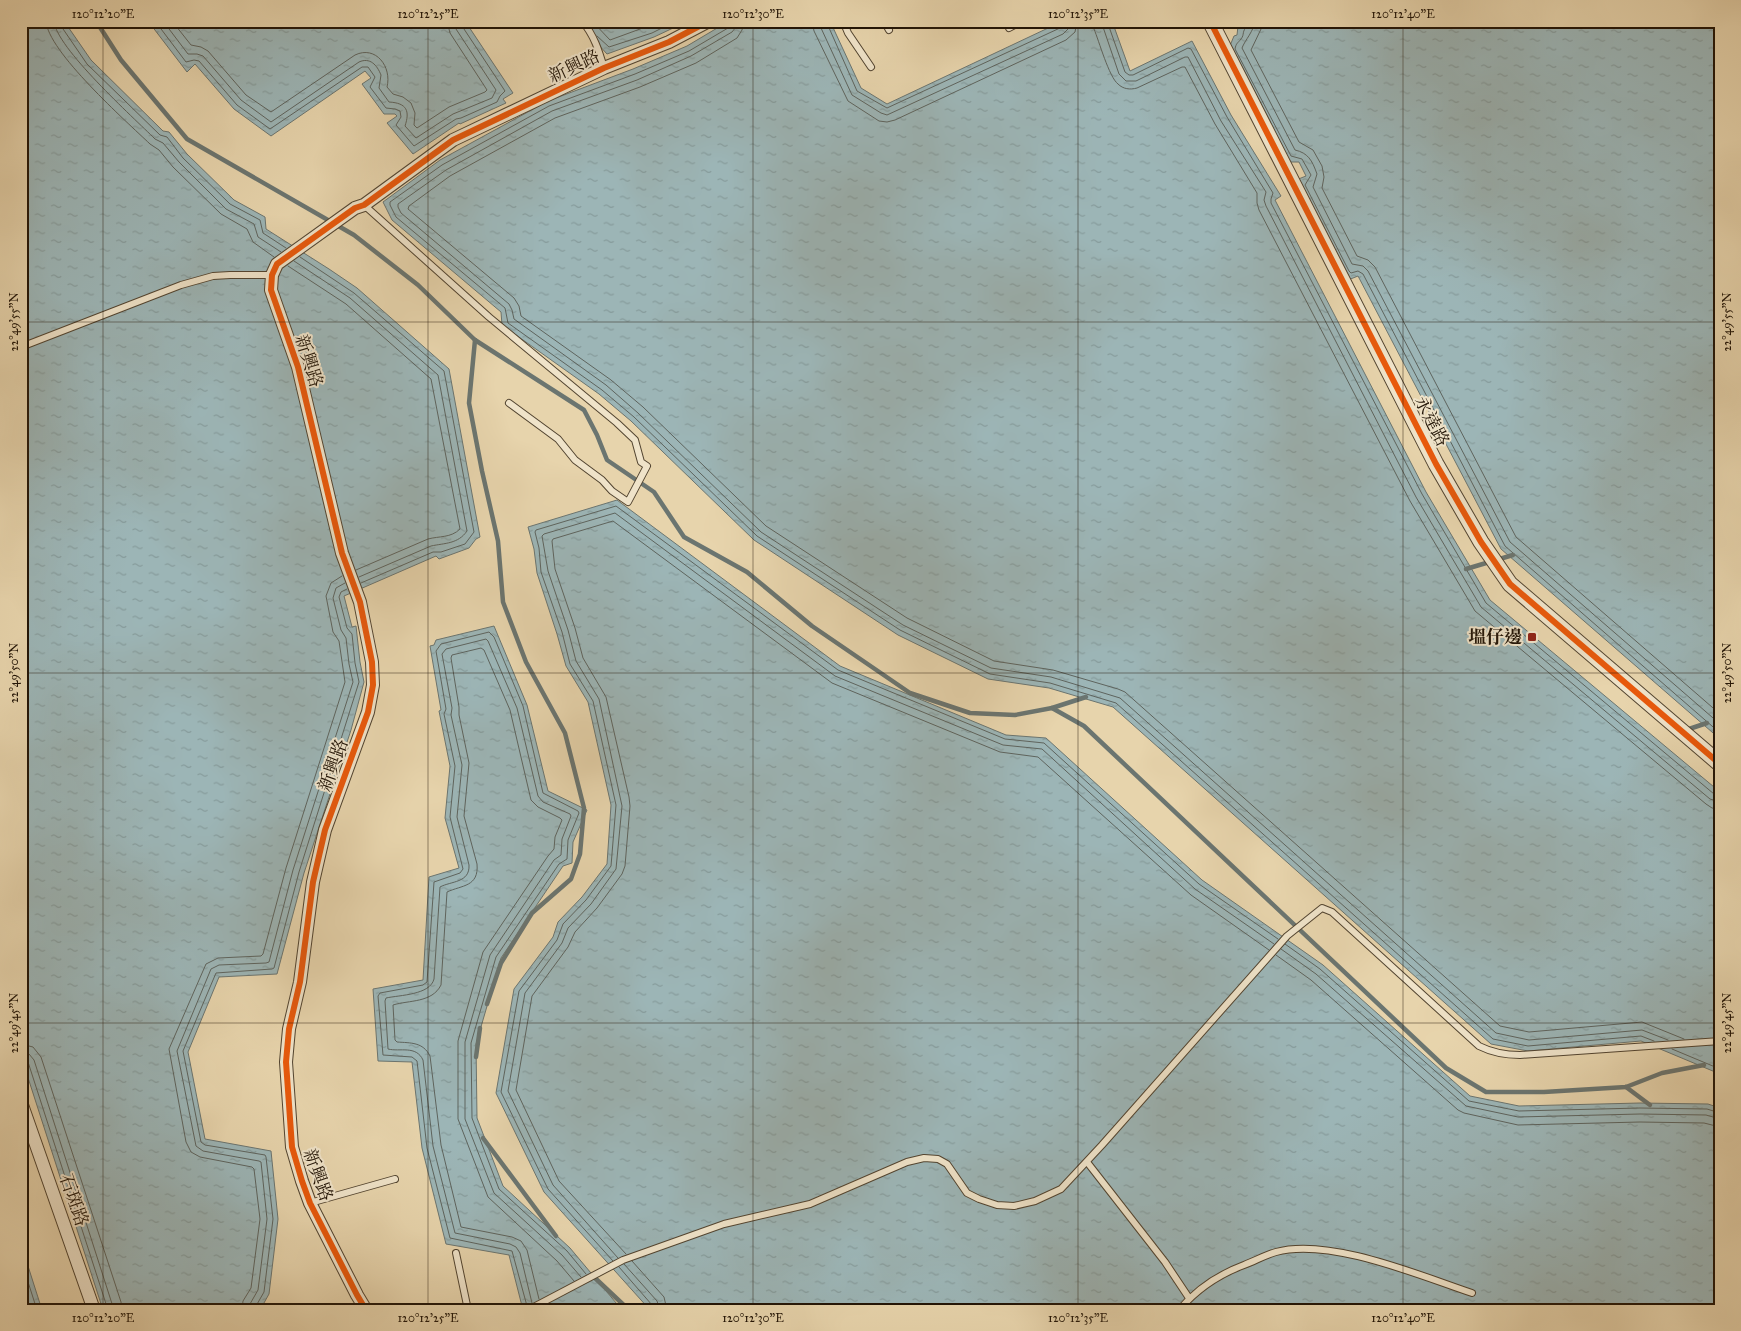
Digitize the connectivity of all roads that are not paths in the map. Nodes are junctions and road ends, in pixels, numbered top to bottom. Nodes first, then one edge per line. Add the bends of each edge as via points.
1 (582, 21) edge
2 (709, 21) edge
3 (842, 21) edge
4 (884, 21) edge
5 (1022, 21) edge
6 (1210, 21) edge
7 (1009, 28) dead end
8 (888, 30) dead end
9 (871, 67) dead end
10 (604, 68) junction
11 (359, 207) junction
12 (272, 274) junction
13 (21, 347) edge
14 (509, 402) dead end
15 (1720, 764) edge
16 (1720, 1041) edge
17 (21, 1102) edge
18 (1086, 1162) junction
19 (395, 1179) dead end
20 (310, 1203) junction
21 (456, 1253) dead end
22 (1472, 1293) dead end
23 (1189, 1298) junction
24 (94, 1310) edge
25 (366, 1310) edge
26 (468, 1310) edge
27 (528, 1310) edge
28 (1179, 1310) edge

1 - 10 lane via 598,46
2 - 10 street, 新興路 via 670,42
3 - 9 lane
4 - 8 lane
5 - 7 lane
6 - 15 street, 永達路 via 1436,464 1481,542 1510,584
10 - 11 street, 新興路 via 452,140
11 - 12 street, 新興路 via 277,264
11 - 14 lane via 635,440 641,462 646,466 628,502 575,460 558,439
12 - 13 lane via 213,276 181,285
12 - 20 street, 新興路 via 271,290 298,368 342,552 360,602 374,685 368,712 325,830 313,882 300,982 289,1029 286,1062 292,1147
16 - 18 lane via 1520,1055 1490,1051 1479,1046 1332,912 1322,908 1287,936
17 - 24 street, 石斑路
18 - 23 lane via 1165,1262
18 - 27 lane via 1060,1189 1035,1201 1014,1206 997,1205 967,1193 947,1164 938,1159 906,1162 810,1204 724,1224 623,1260
19 - 20 lane
20 - 25 street, 新興路
21 - 26 lane
22 - 23 lane via 1374,1260 1304,1249 1277,1252 1231,1270
23 - 28 lane

